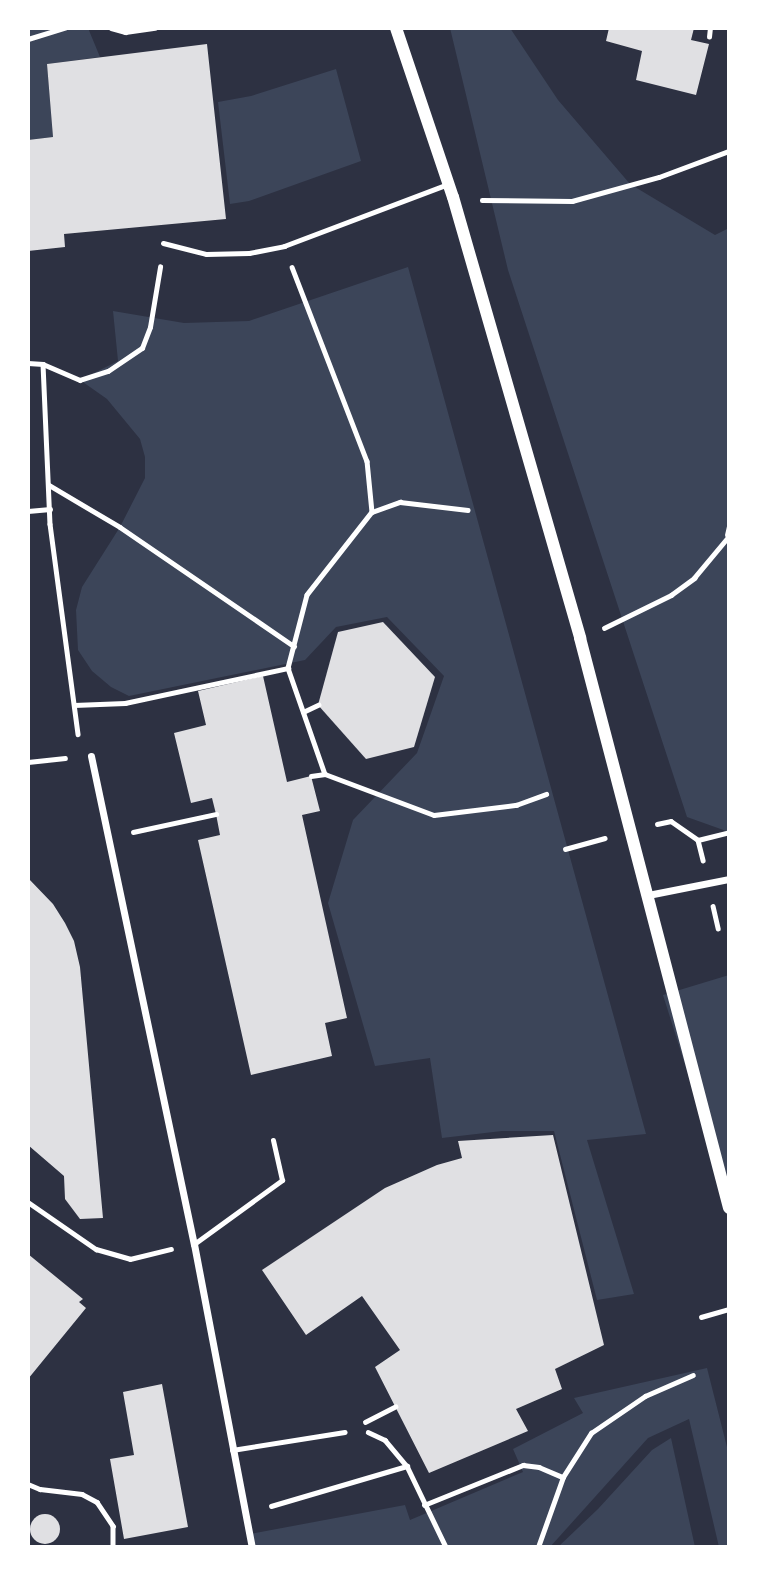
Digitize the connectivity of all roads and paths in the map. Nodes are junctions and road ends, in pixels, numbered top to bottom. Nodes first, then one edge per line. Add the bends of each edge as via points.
1 (65, 28) edge
2 (111, 28) edge
3 (155, 28) edge
4 (396, 28) edge
5 (710, 28) edge
6 (709, 37) dead end
7 (28, 39) edge
8 (729, 151) edge
9 (448, 184) junction
10 (453, 197) junction
11 (163, 243) joint
12 (284, 246) junction
13 (28, 363) edge
14 (43, 364) junction
15 (49, 485) junction
16 (50, 509) junction
17 (468, 510) dead end
18 (28, 511) edge
19 (372, 512) junction
20 (729, 526) edge
21 (728, 536) edge
22 (580, 638) junction
23 (294, 646) junction
24 (288, 668) junction
25 (74, 705) junction
26 (318, 705) dead end
27 (303, 712) junction
28 (91, 756) junction
29 (28, 762) edge
30 (326, 774) junction
31 (311, 776) dead end
32 (547, 794) dead end
33 (216, 814) dead end
34 (108, 838) junction
35 (729, 879) edge
36 (648, 895) junction
37 (274, 1140) dead end
38 (28, 1202) edge
39 (729, 1208) edge
40 (194, 1244) junction
41 (729, 1309) edge
42 (701, 1317) dead end
43 (693, 1375) dead end
44 (395, 1407) dead end
45 (345, 1432) junction
46 (232, 1450) junction
47 (407, 1466) junction
48 (563, 1477) junction
49 (28, 1484) edge
50 (424, 1505) junction
51 (245, 1514) junction
52 (113, 1547) edge
53 (252, 1547) edge
54 (446, 1547) edge
55 (538, 1547) edge

1 - 7 path
2 - 3 lane via 125,32
4 - 9 street
5 - 6 path
8 - 10 path via 659,177 572,201 503,203
9 - 10 street
9 - 12 lane
10 - 22 street
11 - 12 lane via 206,254
11 - 14 path via 150,327 142,348 108,371 80,380
12 - 19 path via 367,460
13 - 14 path
14 - 15 path
15 - 16 path
15 - 23 path via 120,527
16 - 18 path
16 - 25 path
17 - 19 path via 400,502
19 - 23 path via 307,595
20 - 21 path
21 - 22 path via 715,556 671,596
22 - 36 street
23 - 24 path
24 - 25 path via 125,703
24 - 27 path
25 - 28 path via 78,734
26 - 27 path
27 - 30 path
28 - 29 path
28 - 34 street
30 - 31 path
30 - 32 path via 434,815 516,805
33 - 34 path
34 - 40 street
35 - 36 street
36 - 39 street
37 - 40 lane via 282,1180
38 - 40 path via 96,1249 130,1259
40 - 46 street
41 - 42 path
43 - 48 path via 645,1396 591,1433
44 - 45 path
45 - 46 lane
45 - 47 path via 366,1431 385,1440
46 - 51 street
47 - 50 path
47 - 51 path
48 - 50 path via 539,1466 523,1465
48 - 55 path
49 - 52 path via 82,1494 97,1502 113,1526
50 - 54 path
51 - 53 street

